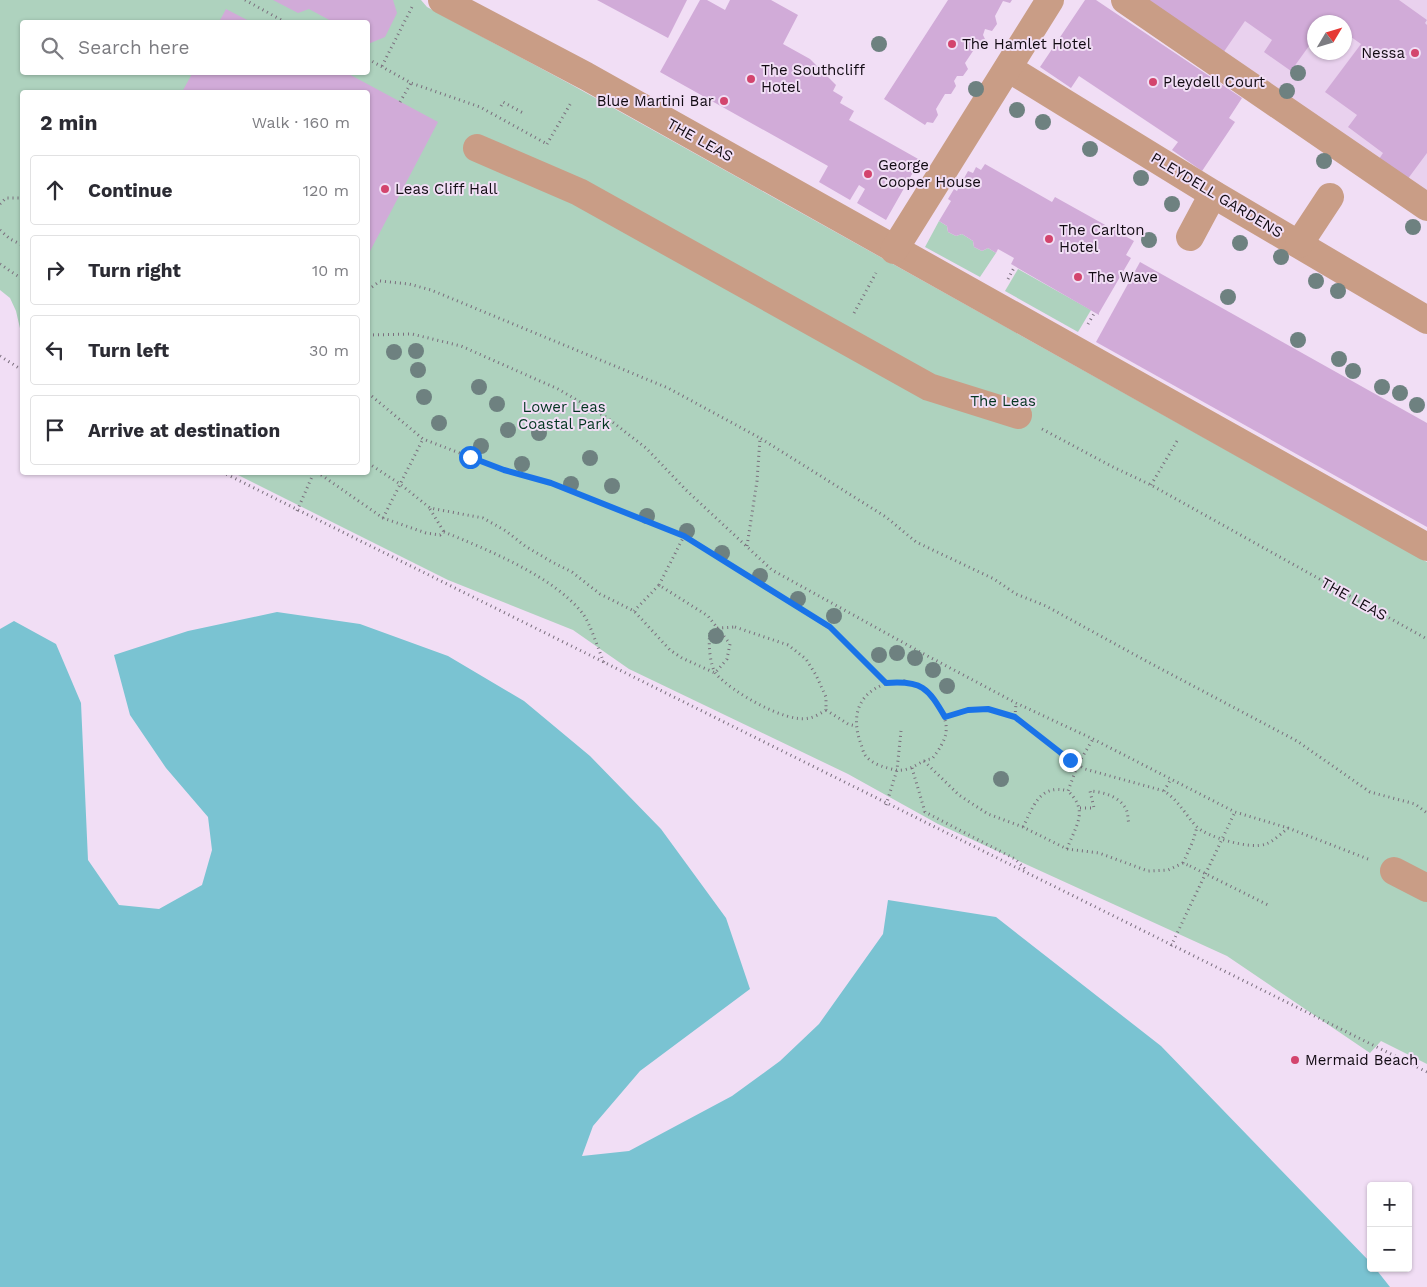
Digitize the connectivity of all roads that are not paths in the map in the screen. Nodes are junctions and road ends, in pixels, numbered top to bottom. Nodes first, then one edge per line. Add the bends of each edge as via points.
1 (442, 0) edge
2 (1050, 0) edge
3 (1125, 0) edge
4 (1008, 68) junction
5 (477, 148) dead end
6 (1213, 194) junction
7 (1330, 197) dead end
8 (1427, 207) edge
9 (1190, 237) dead end
10 (1299, 244) junction
11 (894, 250) junction
12 (1427, 320) edge
13 (1018, 416) road end
14 (1427, 547) edge
15 (1394, 871) road end
16 (1427, 888) edge

1 - 11 street, THE LEAS via 586,76
2 - 4 street
3 - 8 street
4 - 6 street, PLEYDELL GARDENS
4 - 11 street
5 - 13 street via 579,192 929,387
6 - 9 street
6 - 10 street, PLEYDELL GARDENS
7 - 10 street
10 - 12 street, PLEYDELL GARDENS
11 - 14 street, THE LEAS
15 - 16 street

